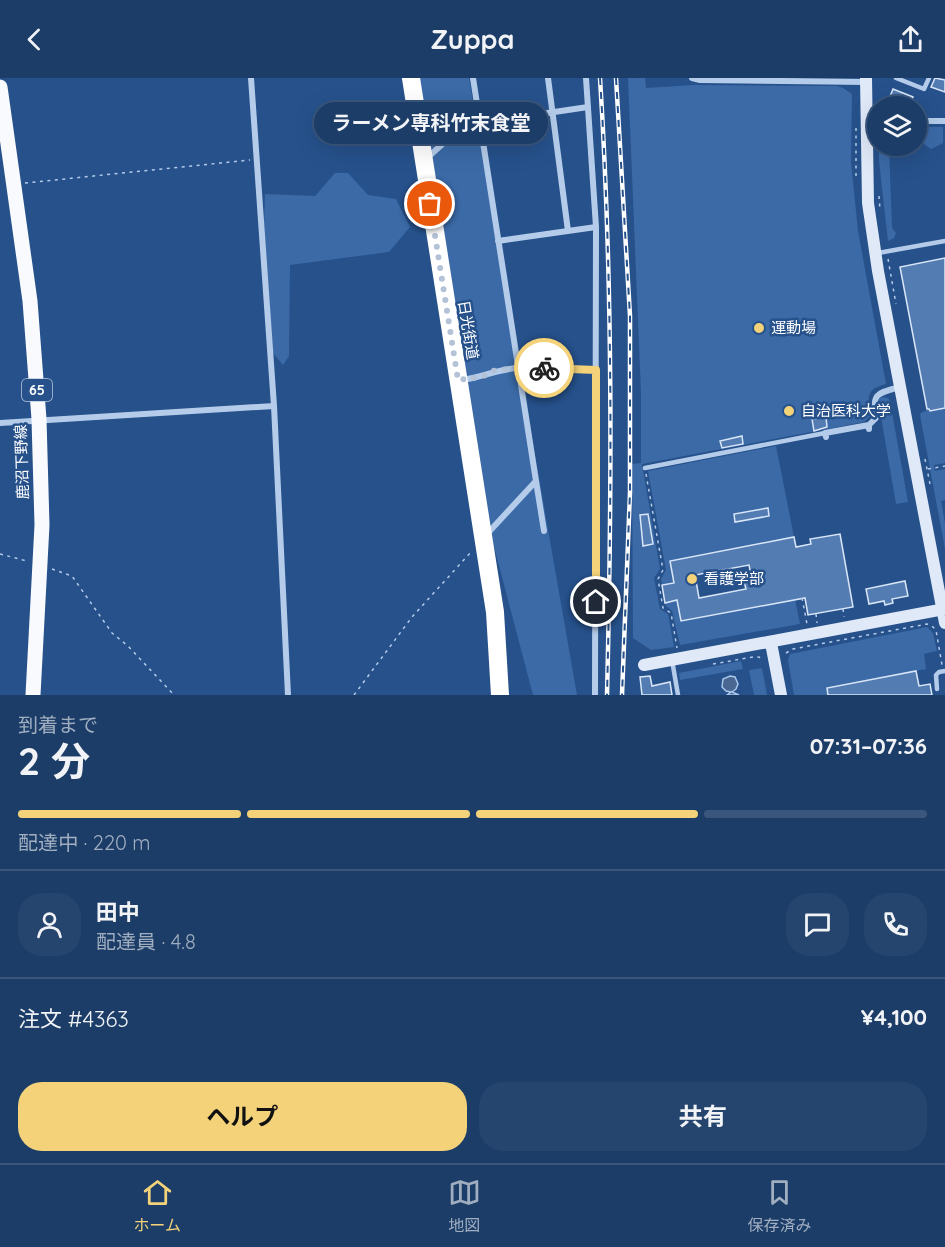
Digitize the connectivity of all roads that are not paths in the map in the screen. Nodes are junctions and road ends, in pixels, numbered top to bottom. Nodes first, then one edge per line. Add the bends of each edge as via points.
1 (250, 78) edge
2 (411, 78) edge
3 (473, 78) edge
4 (548, 78) edge
5 (586, 78) edge
6 (692, 78) edge
7 (896, 78) edge
8 (929, 78) edge
9 (866, 80) edge
10 (0, 87) edge
11 (868, 96) edge
12 (588, 106) junction
13 (478, 112) junction
14 (552, 112) junction
15 (927, 121) edge
16 (945, 122) edge
17 (480, 123) junction
18 (870, 156) edge
19 (424, 161) junction
20 (596, 227) junction
21 (568, 231) junction
22 (498, 240) junction
23 (945, 241) edge
24 (881, 253) junction
25 (518, 368) junction
26 (596, 370) junction
27 (458, 380) junction
28 (900, 387) junction
29 (274, 406) junction
30 (39, 419) junction
31 (0, 423) edge
32 (826, 435) joint
33 (645, 468) road end
34 (536, 481) junction
35 (544, 531) dead end
36 (483, 538) junction
37 (944, 610) edge
38 (945, 623) edge
39 (771, 643) junction
40 (675, 654) junction
41 (644, 665) dead end
42 (944, 669) edge
43 (937, 689) dead end
44 (33, 695) edge
45 (288, 695) edge
46 (500, 695) edge
47 (595, 695) edge
48 (678, 695) edge
49 (781, 695) edge

1 - 29 street
2 - 19 highway, 日光街道
3 - 13 street
4 - 14 street
5 - 12 street
6 - 9 street
7 - 8 lane via 924,89
9 - 11 street
10 - 30 main road, 鹿沼下野線 / 65 via 30,302
12 - 14 street
12 - 20 street
13 - 17 street
13 - 19 street
14 - 17 street
14 - 21 street
15 - 16 street
17 - 22 street
18 - 24 street via 868,203
19 - 27 highway, 日光街道
20 - 21 street
20 - 26 street
21 - 22 street
22 - 25 street
23 - 24 lane
24 - 28 street
25 - 26 street
25 - 27 street
25 - 34 street
26 - 47 street
27 - 36 highway, 日光街道
28 - 32 street via 874,399 876,418 869,427
28 - 37 street
29 - 30 street
29 - 45 street
30 - 31 street
30 - 44 main road, 鹿沼下野線 / 65 via 42,525
32 - 33 lane
34 - 35 street
34 - 36 street
36 - 46 highway, 日光街道 via 495,612
37 - 38 street
37 - 39 street
39 - 40 street
39 - 49 street
40 - 41 street
40 - 48 lane
42 - 43 lane via 936,675

